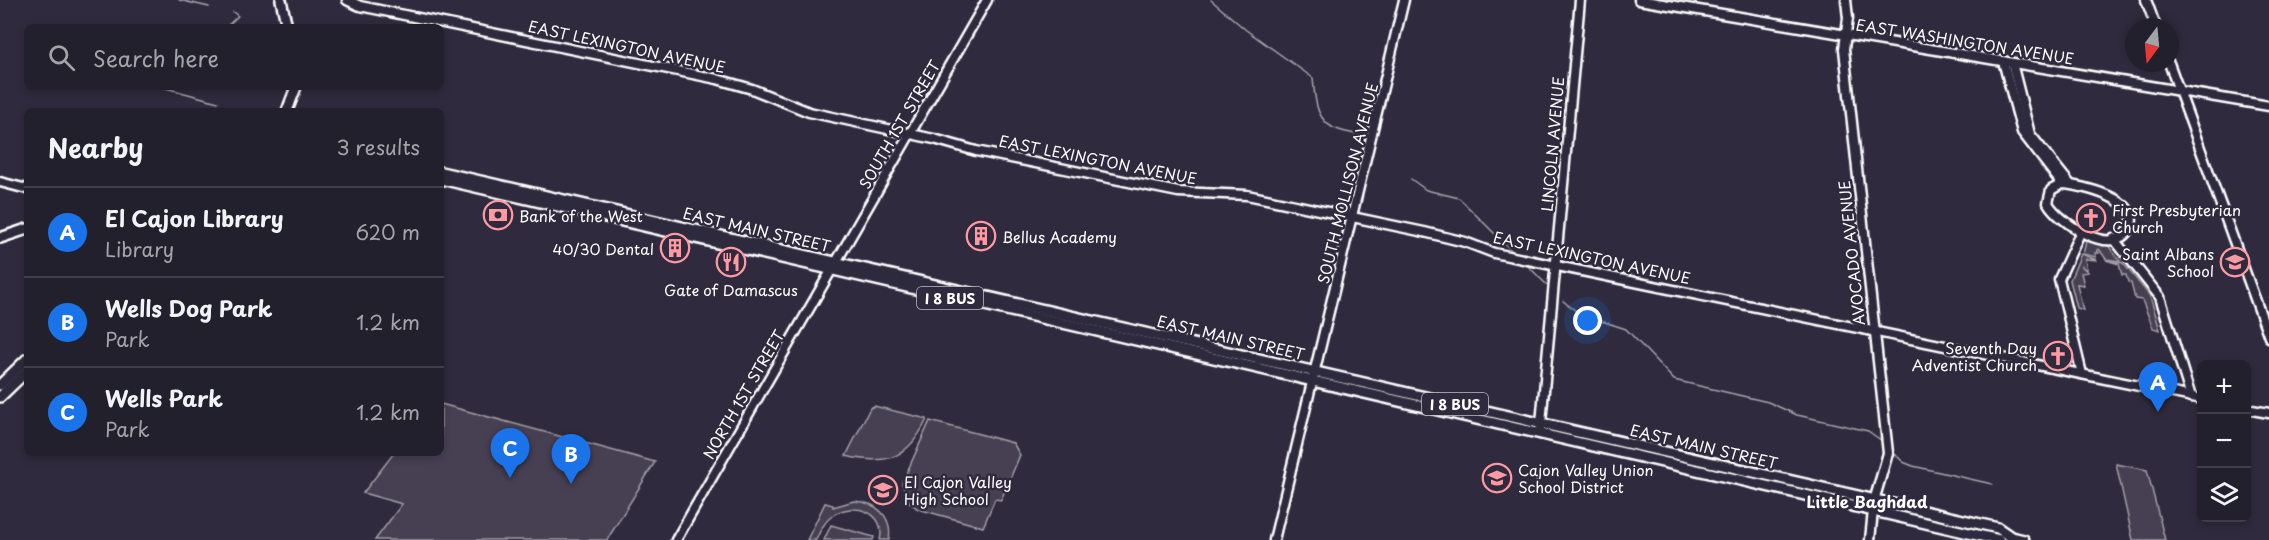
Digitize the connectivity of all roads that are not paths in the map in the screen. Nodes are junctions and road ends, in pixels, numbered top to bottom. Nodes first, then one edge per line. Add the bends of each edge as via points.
1 (281, 0) edge
2 (347, 0) edge
3 (987, 0) edge
4 (1404, 0) edge
5 (1580, 0) edge
6 (1639, 0) edge
7 (1846, 0) edge
8 (2146, 0) edge
9 (2153, 18) edge
10 (286, 24) edge
11 (1845, 35) junction
12 (2003, 61) junction
13 (2012, 63) junction
14 (2172, 72) edge
15 (295, 90) edge
16 (2179, 91) junction
17 (2269, 106) edge
18 (288, 108) edge
19 (910, 134) junction
20 (448, 178) edge
21 (0, 182) edge
22 (2066, 184) junction
23 (24, 188) edge
24 (1350, 217) junction
25 (24, 230) edge
26 (2080, 233) junction
27 (0, 238) edge
28 (2113, 238) junction
29 (833, 266) junction
30 (1556, 266) junction
31 (1875, 333) junction
32 (2269, 337) edge
33 (24, 362) edge
34 (24, 374) edge
35 (2082, 374) junction
36 (1314, 377) junction
37 (0, 385) edge
38 (0, 397) edge
39 (2191, 397) junction
40 (2197, 398) edge
41 (2251, 410) edge
42 (2269, 413) edge
43 (1541, 429) junction
44 (1873, 506) junction
45 (2004, 539) edge
46 (676, 540) edge
47 (1274, 540) edge
48 (1870, 540) edge
49 (2024, 540) edge

1 - 10 main road
2 - 19 street, EAST LEXINGTON AVENUE via 360,6 717,79 808,112
3 - 19 street, SOUTH 1ST STREET
4 - 24 street, SOUTH MOLLISON AVENUE
5 - 30 street, LINCOLN AVENUE
6 - 11 main road, EAST WASHINGTON AVENUE
7 - 11 street, AVOCADO AVENUE
8 - 9 street
11 - 12 street, EAST WASHINGTON AVENUE
11 - 31 street, AVOCADO AVENUE
12 - 13 street, EAST WASHINGTON AVENUE
12 - 22 street via 2022,132
13 - 16 street, EAST WASHINGTON AVENUE
13 - 22 street via 2030,134
14 - 16 street
15 - 18 main road
16 - 17 main road
16 - 32 street
19 - 24 street, EAST LEXINGTON AVENUE via 1178,192 1246,195
19 - 29 street, SOUTH 1ST STREET
20 - 29 main road, EAST MAIN STREET / I 8 BUS
21 - 23 street
22 - 26 street via 2054,187 2048,194 2050,208
22 - 28 street via 2102,191 2126,210 2131,225 2122,236
24 - 30 street, EAST LEXINGTON AVENUE
24 - 36 street, SOUTH MOLLISON AVENUE
25 - 27 main road
26 - 28 street
26 - 35 street via 2059,279
28 - 39 street via 2160,297
29 - 36 main road, EAST MAIN STREET / I 8 BUS
29 - 46 street, NORTH 1ST STREET
30 - 31 street, EAST LEXINGTON AVENUE
30 - 43 street, LINCOLN AVENUE
31 - 35 street, EAST LEXINGTON AVENUE
31 - 44 street, AVOCADO AVENUE via 1888,453
33 - 37 main road
34 - 38 main road
35 - 39 street, EAST LEXINGTON AVENUE
36 - 43 main road, EAST MAIN STREET / I 8 BUS
36 - 47 street, SOUTH MOLLISON AVENUE
39 - 40 street, EAST LEXINGTON AVENUE
41 - 42 street
43 - 44 main road, EAST MAIN STREET / I 8 BUS
44 - 45 main road, EAST MAIN STREET / I 8 BUS
44 - 48 street, AVOCADO AVENUE
45 - 49 main road, EAST MAIN STREET / I 8 BUS

